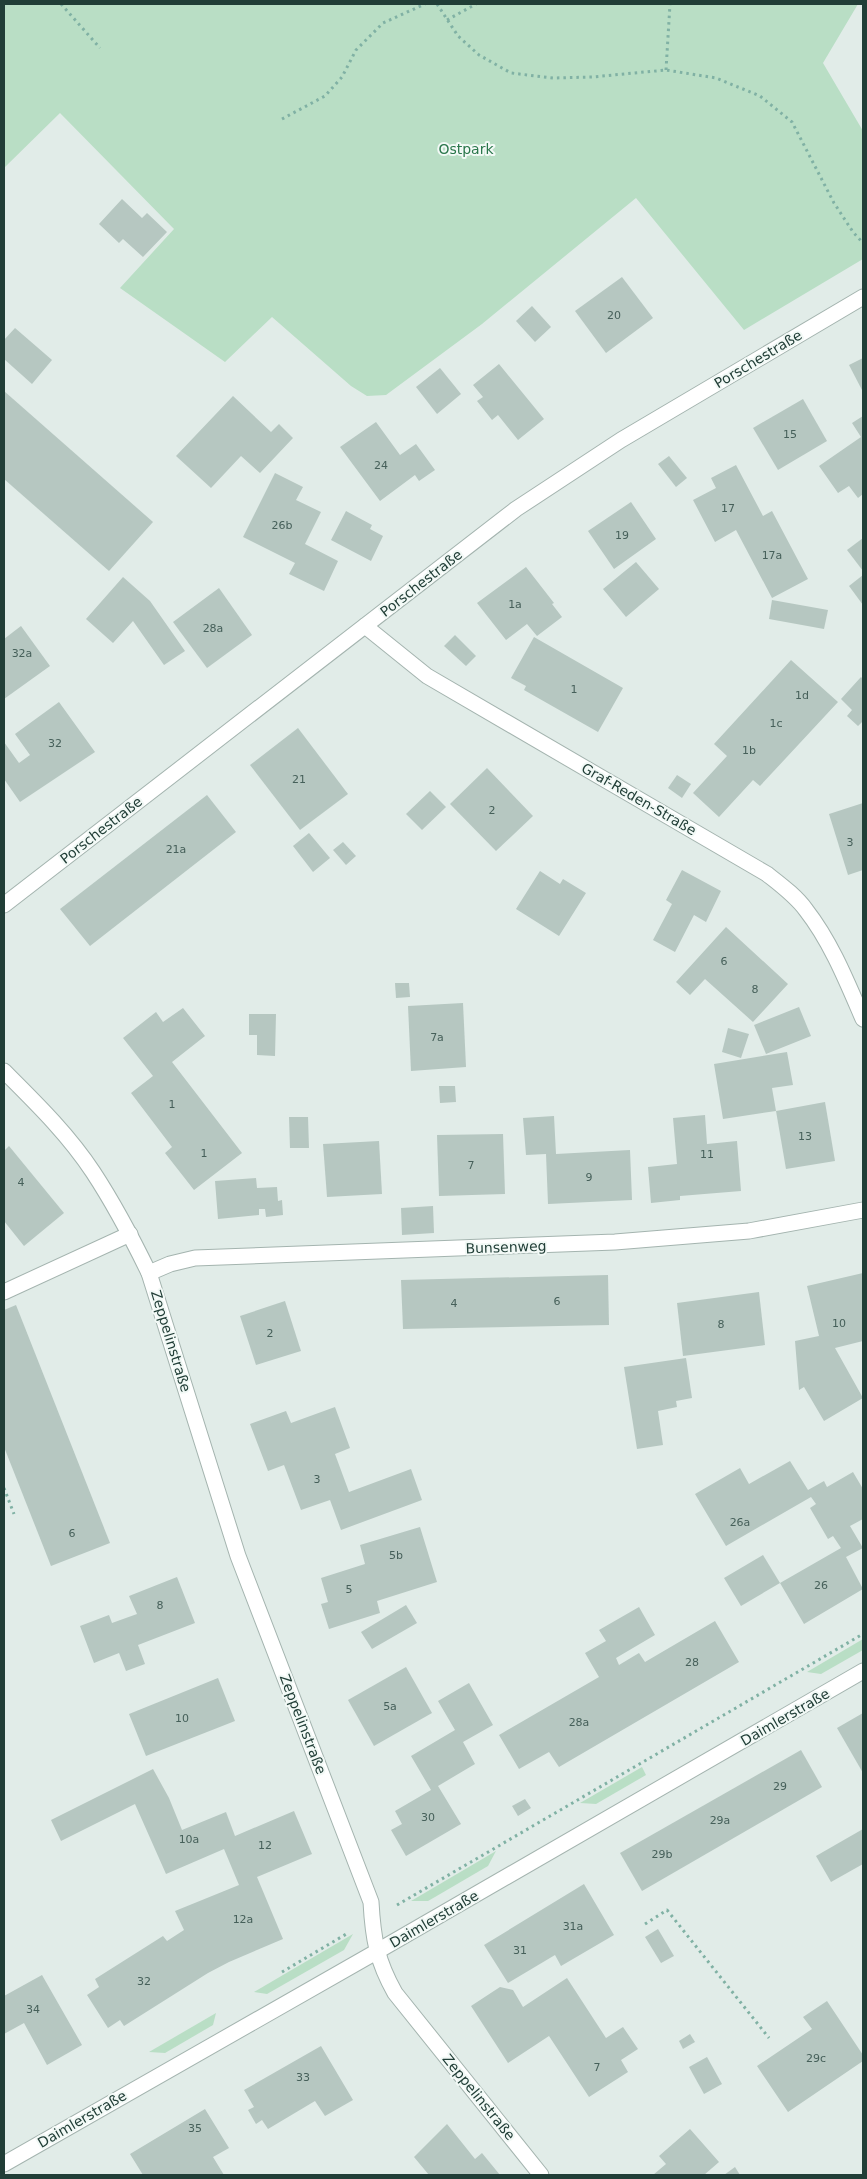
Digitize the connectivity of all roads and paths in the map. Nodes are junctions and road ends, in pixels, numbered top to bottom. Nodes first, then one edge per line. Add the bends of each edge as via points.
1 (61, 4) edge
2 (425, 4) edge
3 (436, 4) edge
4 (476, 4) edge
5 (670, 4) edge
6 (447, 20) junction
7 (100, 48) dead end
8 (666, 70) junction
9 (282, 119) dead end
10 (863, 243) edge
11 (863, 297) edge
12 (365, 626) junction
13 (4, 905) edge
14 (863, 1019) edge
15 (4, 1071) edge
16 (863, 1210) edge
17 (130, 1234) junction
18 (150, 1272) junction
19 (4, 1292) edge
20 (4, 1488) edge
21 (14, 1514) dead end
22 (863, 1634) edge
23 (863, 1672) edge
24 (372, 1919) junction
25 (645, 1924) dead end
26 (376, 1952) junction
27 (278, 1974) dead end
28 (769, 2038) dead end
29 (4, 2164) edge
30 (541, 2175) edge

1 - 7 path
2 - 9 path via 384,23 356,50 342,78 325,96
3 - 6 path
4 - 6 path
5 - 8 path
6 - 8 path via 458,36 479,55 512,73 554,78
8 - 10 path via 716,78 760,96 792,122 834,203
11 - 12 street, Porschestraße via 621,440 516,509
12 - 13 street, Porschestraße
12 - 14 street, Graf-Reden-Straße via 435,681 767,874 806,910 826,941
15 - 17 street, Zeppelinstraße via 57,1126 92,1170
16 - 18 street, Bunsenweg via 750,1231 678,1238 196,1258
17 - 18 street, Zeppelinstraße
17 - 19 street
18 - 24 street, Zeppelinstraße via 238,1556 371,1902
20 - 21 path
22 - 24 path
23 - 26 street, Daimlerstraße
24 - 26 street, Zeppelinstraße
24 - 27 path
25 - 28 path via 667,1910
26 - 29 street, Daimlerstraße
26 - 30 street, Zeppelinstraße via 395,1993

